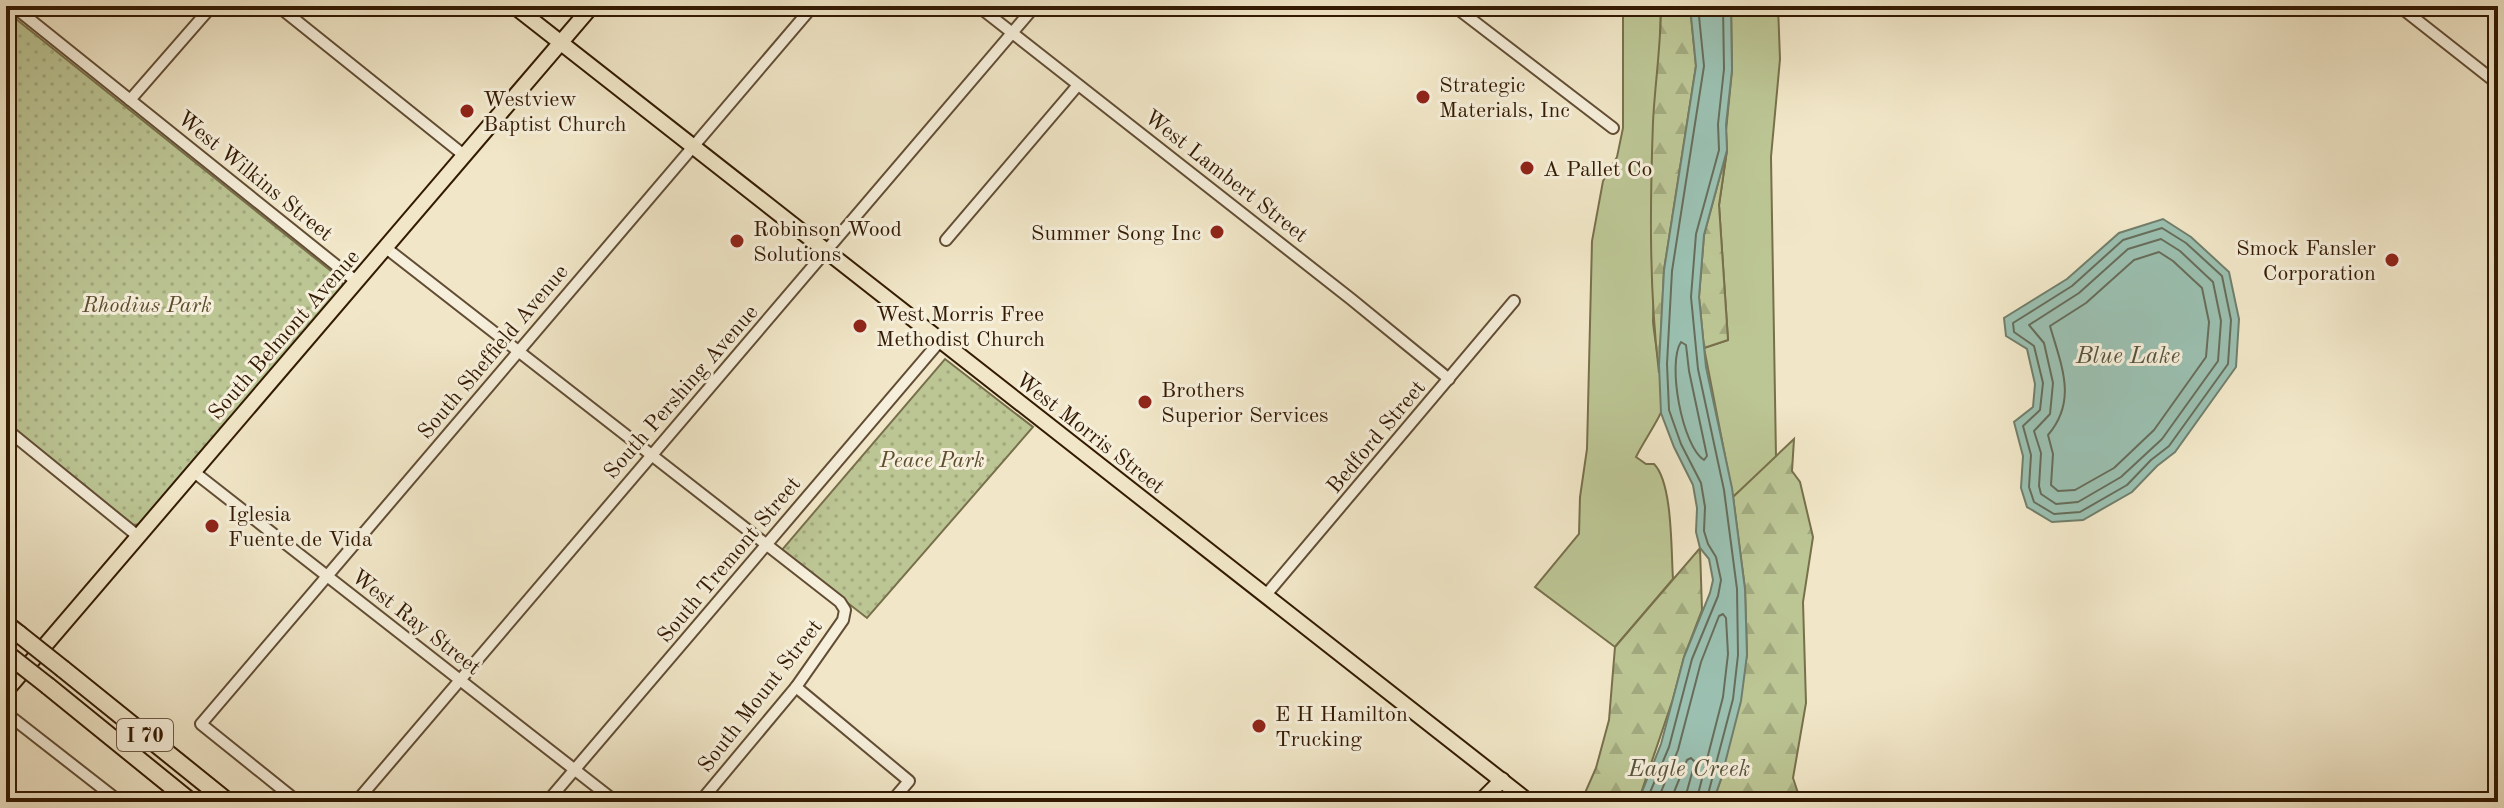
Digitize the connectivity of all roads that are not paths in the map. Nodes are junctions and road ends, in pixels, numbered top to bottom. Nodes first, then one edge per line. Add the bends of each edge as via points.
1 (13, 6) edge
2 (212, 6) edge
3 (278, 6) edge
4 (514, 6) edge
5 (592, 6) edge
6 (813, 6) edge
7 (978, 6) edge
8 (1035, 6) edge
9 (1454, 6) edge
10 (2399, 6) edge
11 (1012, 33) junction
12 (561, 44) junction
13 (2498, 84) edge
14 (1078, 85) junction
15 (130, 100) junction
16 (1613, 128) dead end
17 (692, 148) junction
18 (465, 156) junction
19 (946, 240) dead end
20 (386, 248) junction
21 (825, 251) junction
22 (357, 282) junction
23 (1514, 301) dead end
24 (940, 341) junction
25 (518, 352) junction
26 (1449, 379) junction
27 (6, 429) edge
28 (650, 456) junction
29 (194, 472) junction
30 (139, 537) junction
31 (767, 545) junction
32 (327, 576) junction
33 (1265, 596) junction
34 (13, 629) edge
35 (6, 653) edge
36 (460, 680) junction
37 (796, 687) junction
38 (6, 691) edge
39 (6, 713) edge
40 (574, 770) junction
41 (1502, 780) junction
42 (120, 802) edge
43 (191, 802) edge
44 (228, 802) edge
45 (298, 802) edge
46 (356, 802) edge
47 (547, 802) edge
48 (616, 802) edge
49 (700, 802) edge
50 (891, 802) edge
51 (1480, 802) edge
52 (1529, 802) edge

1 - 15 street, West Wilkins Street
2 - 15 street
3 - 18 street
4 - 12 main road, West Morris Street
5 - 12 main road, South Belmont Avenue
6 - 17 street, South Sheffield Avenue
7 - 11 street, West Lambert Street
8 - 11 street, South Pershing Avenue
9 - 16 street
10 - 13 street
11 - 14 street, West Lambert Street
11 - 21 street, South Pershing Avenue
12 - 17 main road, West Morris Street
12 - 18 main road, South Belmont Avenue
14 - 19 street
14 - 26 street, West Lambert Street
15 - 22 street, West Wilkins Street
17 - 21 main road, West Morris Street
17 - 25 street, South Sheffield Avenue
18 - 20 main road, South Belmont Avenue
20 - 22 main road, South Belmont Avenue
20 - 25 street
21 - 24 main road, West Morris Street
21 - 28 street, South Pershing Avenue
22 - 29 main road, South Belmont Avenue
23 - 26 street, Bedford Street
24 - 31 street, South Tremont Street
24 - 33 main road, West Morris Street
25 - 28 street
25 - 32 street, South Sheffield Avenue
26 - 33 street, Bedford Street
27 - 30 street
28 - 31 street
28 - 36 street, South Pershing Avenue
29 - 30 main road, South Belmont Avenue
29 - 32 street, West Ray Street
30 - 38 main road, South Belmont Avenue
31 - 37 street, South Mount Street via 845,610
31 - 40 street, South Tremont Street
32 - 36 street, West Ray Street
32 - 45 street, South Sheffield Avenue via 201,724
33 - 41 main road, West Morris Street
34 - 44 highway, I 70, bridge
35 - 43 highway, I 70, bridge
36 - 40 street, West Ray Street
36 - 46 street, South Pershing Avenue
37 - 49 street, South Mount Street
37 - 50 street via 909,781
39 - 42 street
40 - 47 street, South Tremont Street
40 - 48 street, West Ray Street
41 - 51 main road
41 - 52 main road, West Morris Street

